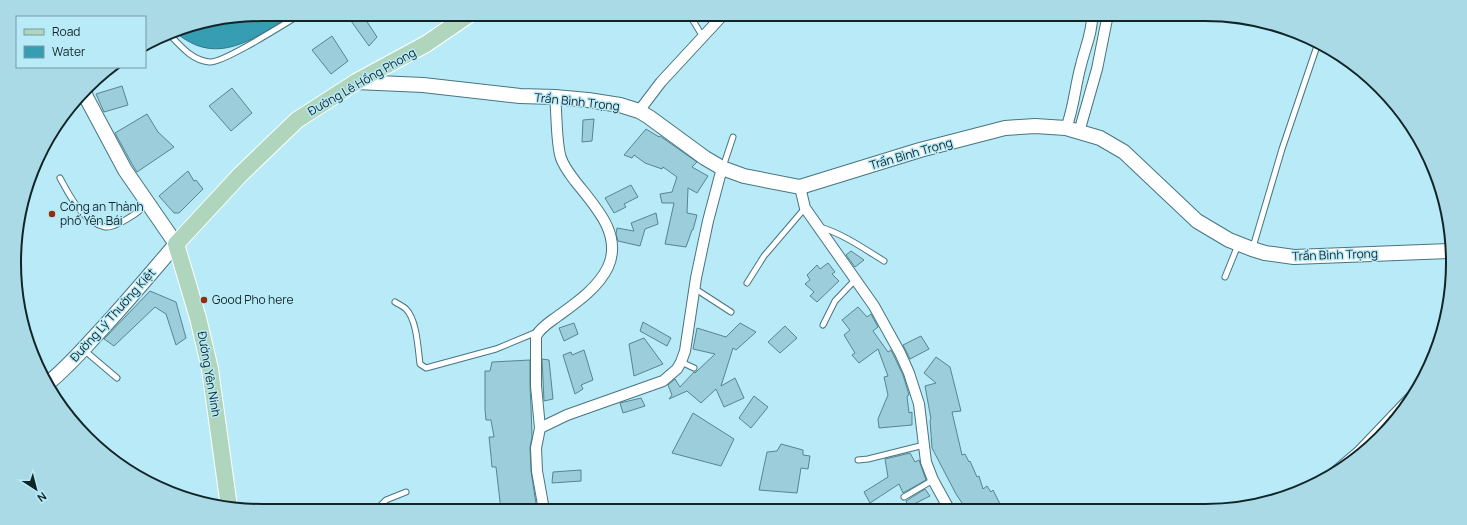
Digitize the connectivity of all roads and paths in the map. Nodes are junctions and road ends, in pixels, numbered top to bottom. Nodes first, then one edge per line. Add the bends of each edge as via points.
1 (289, 21) edge
2 (460, 21) edge
3 (693, 21) edge
4 (718, 21) edge
5 (1093, 21) edge
6 (1107, 21) edge
7 (703, 37) junction
8 (173, 38) edge
9 (1316, 49) edge
10 (356, 82) junction
11 (87, 97) edge
12 (555, 97) junction
13 (639, 111) junction
14 (1073, 130) junction
15 (733, 137) dead end
16 (722, 168) junction
17 (60, 178) dead end
18 (800, 187) junction
19 (148, 202) junction
20 (805, 208) junction
21 (819, 227) junction
22 (176, 244) junction
23 (1238, 244) junction
24 (1252, 249) junction
25 (1445, 251) edge
26 (884, 260) dead end
27 (1225, 277) dead end
28 (855, 280) junction
29 (747, 283) dead end
30 (694, 288) junction
31 (395, 302) dead end
32 (731, 312) dead end
33 (823, 324) dead end
34 (538, 332) junction
35 (84, 349) junction
36 (682, 362) junction
37 (694, 368) dead end
38 (117, 378) dead end
39 (52, 380) edge
40 (1398, 407) edge
41 (540, 428) junction
42 (924, 445) junction
43 (1358, 449) edge
44 (858, 460) dead end
45 (933, 480) junction
46 (406, 492) dead end
47 (904, 497) dead end
48 (228, 501) edge
49 (382, 504) edge
50 (543, 504) edge
51 (947, 504) edge

1 - 8 lane via 229,56 211,63 194,58
2 - 10 main road, Đường Lê Hồng Phong via 426,44
3 - 7 lane
4 - 7 street
5 - 14 street via 1071,116
6 - 14 street via 1097,70
7 - 13 street via 661,82
9 - 24 lane
10 - 12 street, Trần Bình Trọng via 423,85 520,96
10 - 22 main road, Đường Lê Hồng Phong via 297,120 240,174
11 - 19 street via 126,170
12 - 13 street, Trần Bình Trọng via 620,105
12 - 34 street via 561,158 565,168 599,211 607,226 611,237 612,255 597,283
13 - 16 street, Trần Bình Trọng
14 - 18 street, Trần Bình Trọng via 1035,126 1005,128 920,150
14 - 23 street, Trần Bình Trọng via 1100,138 1124,152 1197,221
15 - 16 lane
16 - 18 street, Trần Bình Trọng via 744,176
16 - 30 street
17 - 19 lane via 83,214 106,227 114,226 140,212
18 - 20 street
19 - 22 street
20 - 21 street
20 - 29 lane via 764,256
21 - 26 lane via 845,237
21 - 28 street
22 - 35 street, Đường Lý Thường Kiệt
22 - 48 main road, Đường Yên Ninh via 210,369
23 - 24 street, Trần Bình Trọng
23 - 27 lane
24 - 25 street, Trần Bình Trọng via 1294,257
28 - 33 lane via 835,301
28 - 42 street via 877,313 909,373 919,404
30 - 32 lane
30 - 36 street
31 - 34 lane via 406,308 411,317 420,364 426,368 496,349
34 - 41 street via 536,386
35 - 38 lane
35 - 39 street, Đường Lý Thường Kiệt
36 - 37 lane
36 - 41 street via 663,381 567,415
40 - 43 lane
41 - 50 street via 536,448
42 - 44 lane
42 - 45 street via 926,462
45 - 47 lane
45 - 51 street
46 - 49 lane

